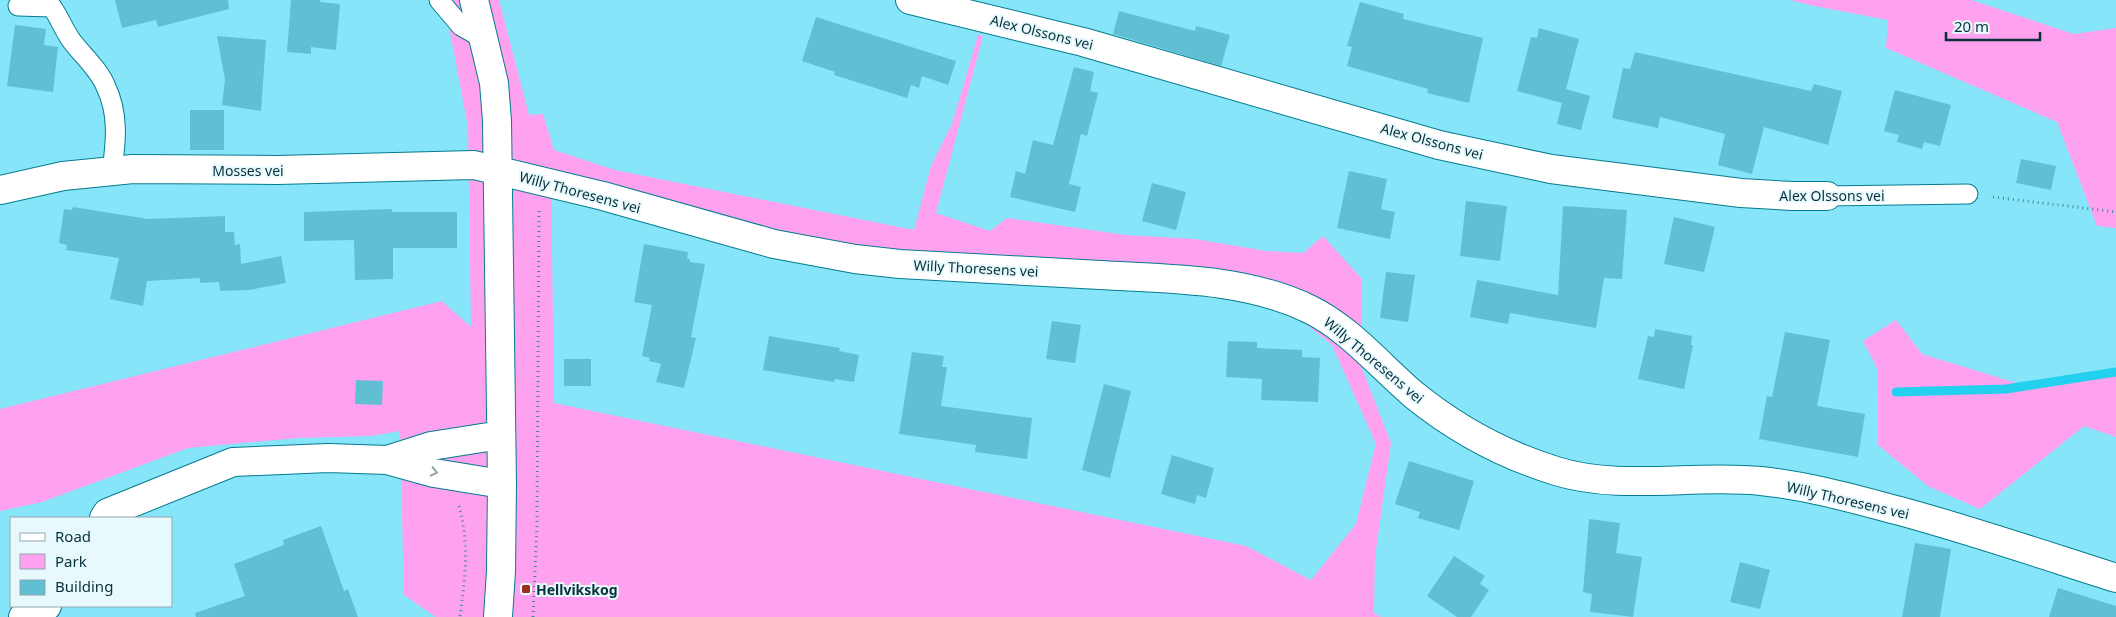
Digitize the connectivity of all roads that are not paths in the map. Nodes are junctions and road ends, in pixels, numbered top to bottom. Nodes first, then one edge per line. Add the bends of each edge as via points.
1 (439, 0) edge
2 (474, 0) edge
3 (910, 0) edge
4 (18, 6) dead end
5 (484, 39) junction
6 (112, 171) junction
7 (498, 171) junction
8 (0, 190) edge
9 (1968, 194) road end
10 (1827, 196) joint
11 (501, 436) junction
12 (387, 460) junction
13 (502, 484) junction
14 (104, 517) edge
15 (2116, 578) edge
16 (45, 607) edge
17 (23, 617) edge
18 (498, 617) edge

1 - 5 lane via 461,26
2 - 5 street
3 - 10 street, Alex Olssons vei via 1083,42 1439,145 1496,158 1551,169 1741,193
4 - 6 lane via 52,6 70,39 106,86 115,114
5 - 7 street via 494,83
6 - 7 street, Mosses vei via 474,165
6 - 8 street, Mosses vei via 63,176
7 - 11 street
7 - 15 street, Willy Thoresens vei via 603,196 774,244 855,259 1200,281 1260,292 1309,309 1324,318 1460,428 1492,446 1556,471 1602,478 1754,480 1811,489 1940,522
9 - 10 lane, Alex Olssons vei
11 - 12 street via 431,446
11 - 13 street
12 -> 13 street
12 - 14 street via 328,458 233,462 106,513
13 - 18 street
16 - 17 street

